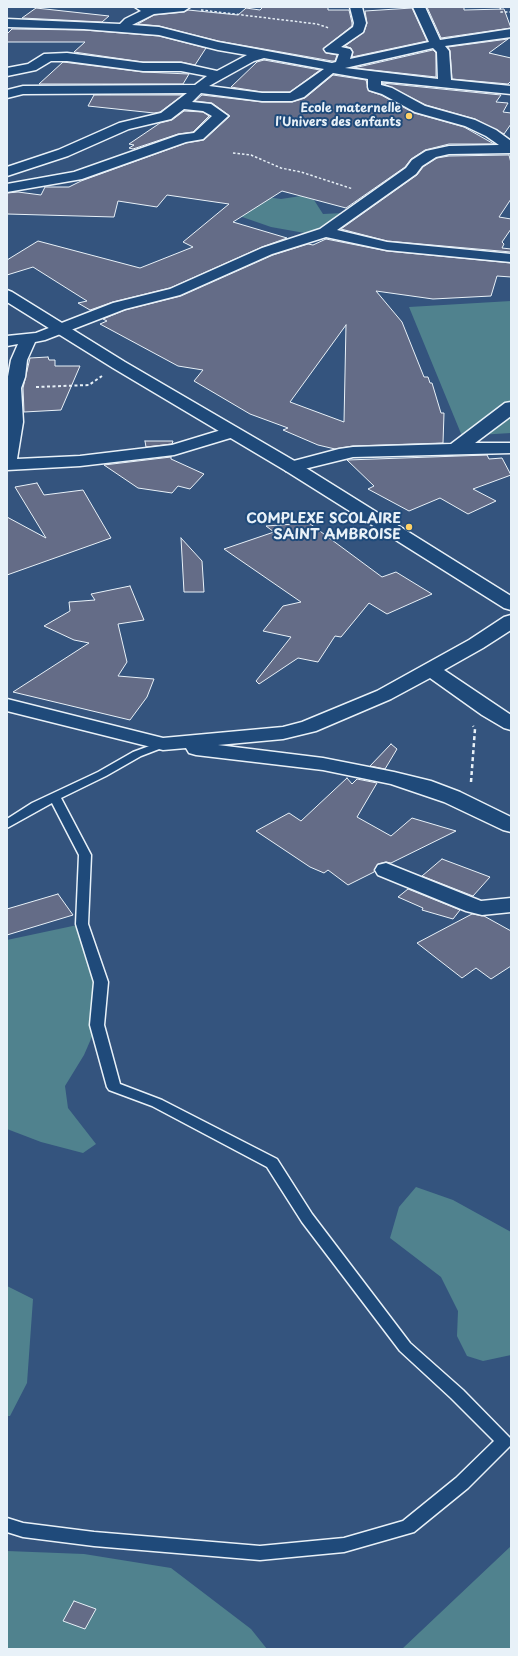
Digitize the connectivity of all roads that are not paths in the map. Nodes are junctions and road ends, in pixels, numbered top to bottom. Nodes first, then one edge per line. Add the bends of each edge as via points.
1 (184, 7) edge
2 (356, 7) edge
3 (419, 7) edge
4 (146, 9) edge
5 (7, 23) edge
6 (126, 28) junction
7 (511, 33) edge
8 (436, 44) junction
9 (261, 55) junction
10 (334, 67) junction
11 (7, 72) edge
12 (220, 74) junction
13 (375, 77) junction
14 (445, 84) junction
15 (198, 89) junction
16 (509, 89) edge
17 (7, 94) edge
18 (181, 105) junction
19 (511, 148) edge
20 (7, 172) edge
21 (7, 188) edge
22 (325, 232) junction
23 (511, 258) edge
24 (7, 295) edge
25 (61, 329) junction
26 (28, 340) junction
27 (7, 341) edge
28 (511, 407) edge
29 (231, 432) junction
30 (455, 448) junction
31 (511, 448) edge
32 (7, 465) edge
33 (292, 467) junction
34 (511, 604) edge
35 (511, 621) edge
36 (430, 669) junction
37 (7, 705) edge
38 (511, 724) edge
39 (163, 744) junction
40 (55, 797) junction
41 (7, 824) edge
42 (511, 825) edge
43 (386, 870) dead end
44 (511, 905) edge
45 (7, 1525) edge

1 - 4 street
2 - 10 street via 360,23 355,32 330,49 346,52
3 - 8 street
4 - 6 street via 126,24
5 - 6 street
6 - 9 street via 173,34
7 - 8 street
8 - 10 street
8 - 14 street via 443,51
9 - 10 street
9 - 12 street
10 - 13 street
10 - 15 street via 299,94 292,96 262,97
11 - 12 street via 32,67 48,57 67,57 143,67 181,67
12 - 15 street
13 - 14 street
13 - 19 street via 374,87 387,91 420,109 470,123 491,133
14 - 16 street
15 - 17 street via 30,90
15 - 18 street
18 - 20 street via 166,116 124,126 63,153
18 - 21 street via 206,107 220,116 198,136 184,138 77,176
19 - 22 street via 448,150 426,156 411,171
22 - 23 street via 387,246
22 - 25 street via 267,251 175,292 120,306
24 - 25 street
25 - 26 street
25 - 29 street
26 - 27 street
26 - 32 street via 19,360 13,388 14,422
28 - 30 street
29 - 32 street via 167,451 80,461
29 - 33 street
30 - 31 street
30 - 33 street via 339,454
33 - 34 street
35 - 36 street
36 - 38 street via 489,712
36 - 39 street via 384,695 309,727 283,733
37 - 39 street
39 - 40 lane via 137,754
39 - 42 street via 323,764 394,778 423,786
40 - 41 lane
40 - 45 lane via 85,855 82,924 101,982 97,1025 114,1087 157,1103 272,1163 307,1218 405,1347 504,1441 462,1483 408,1527 344,1545 260,1554 94,1539 23,1530
43 - 44 street via 474,906 482,908

